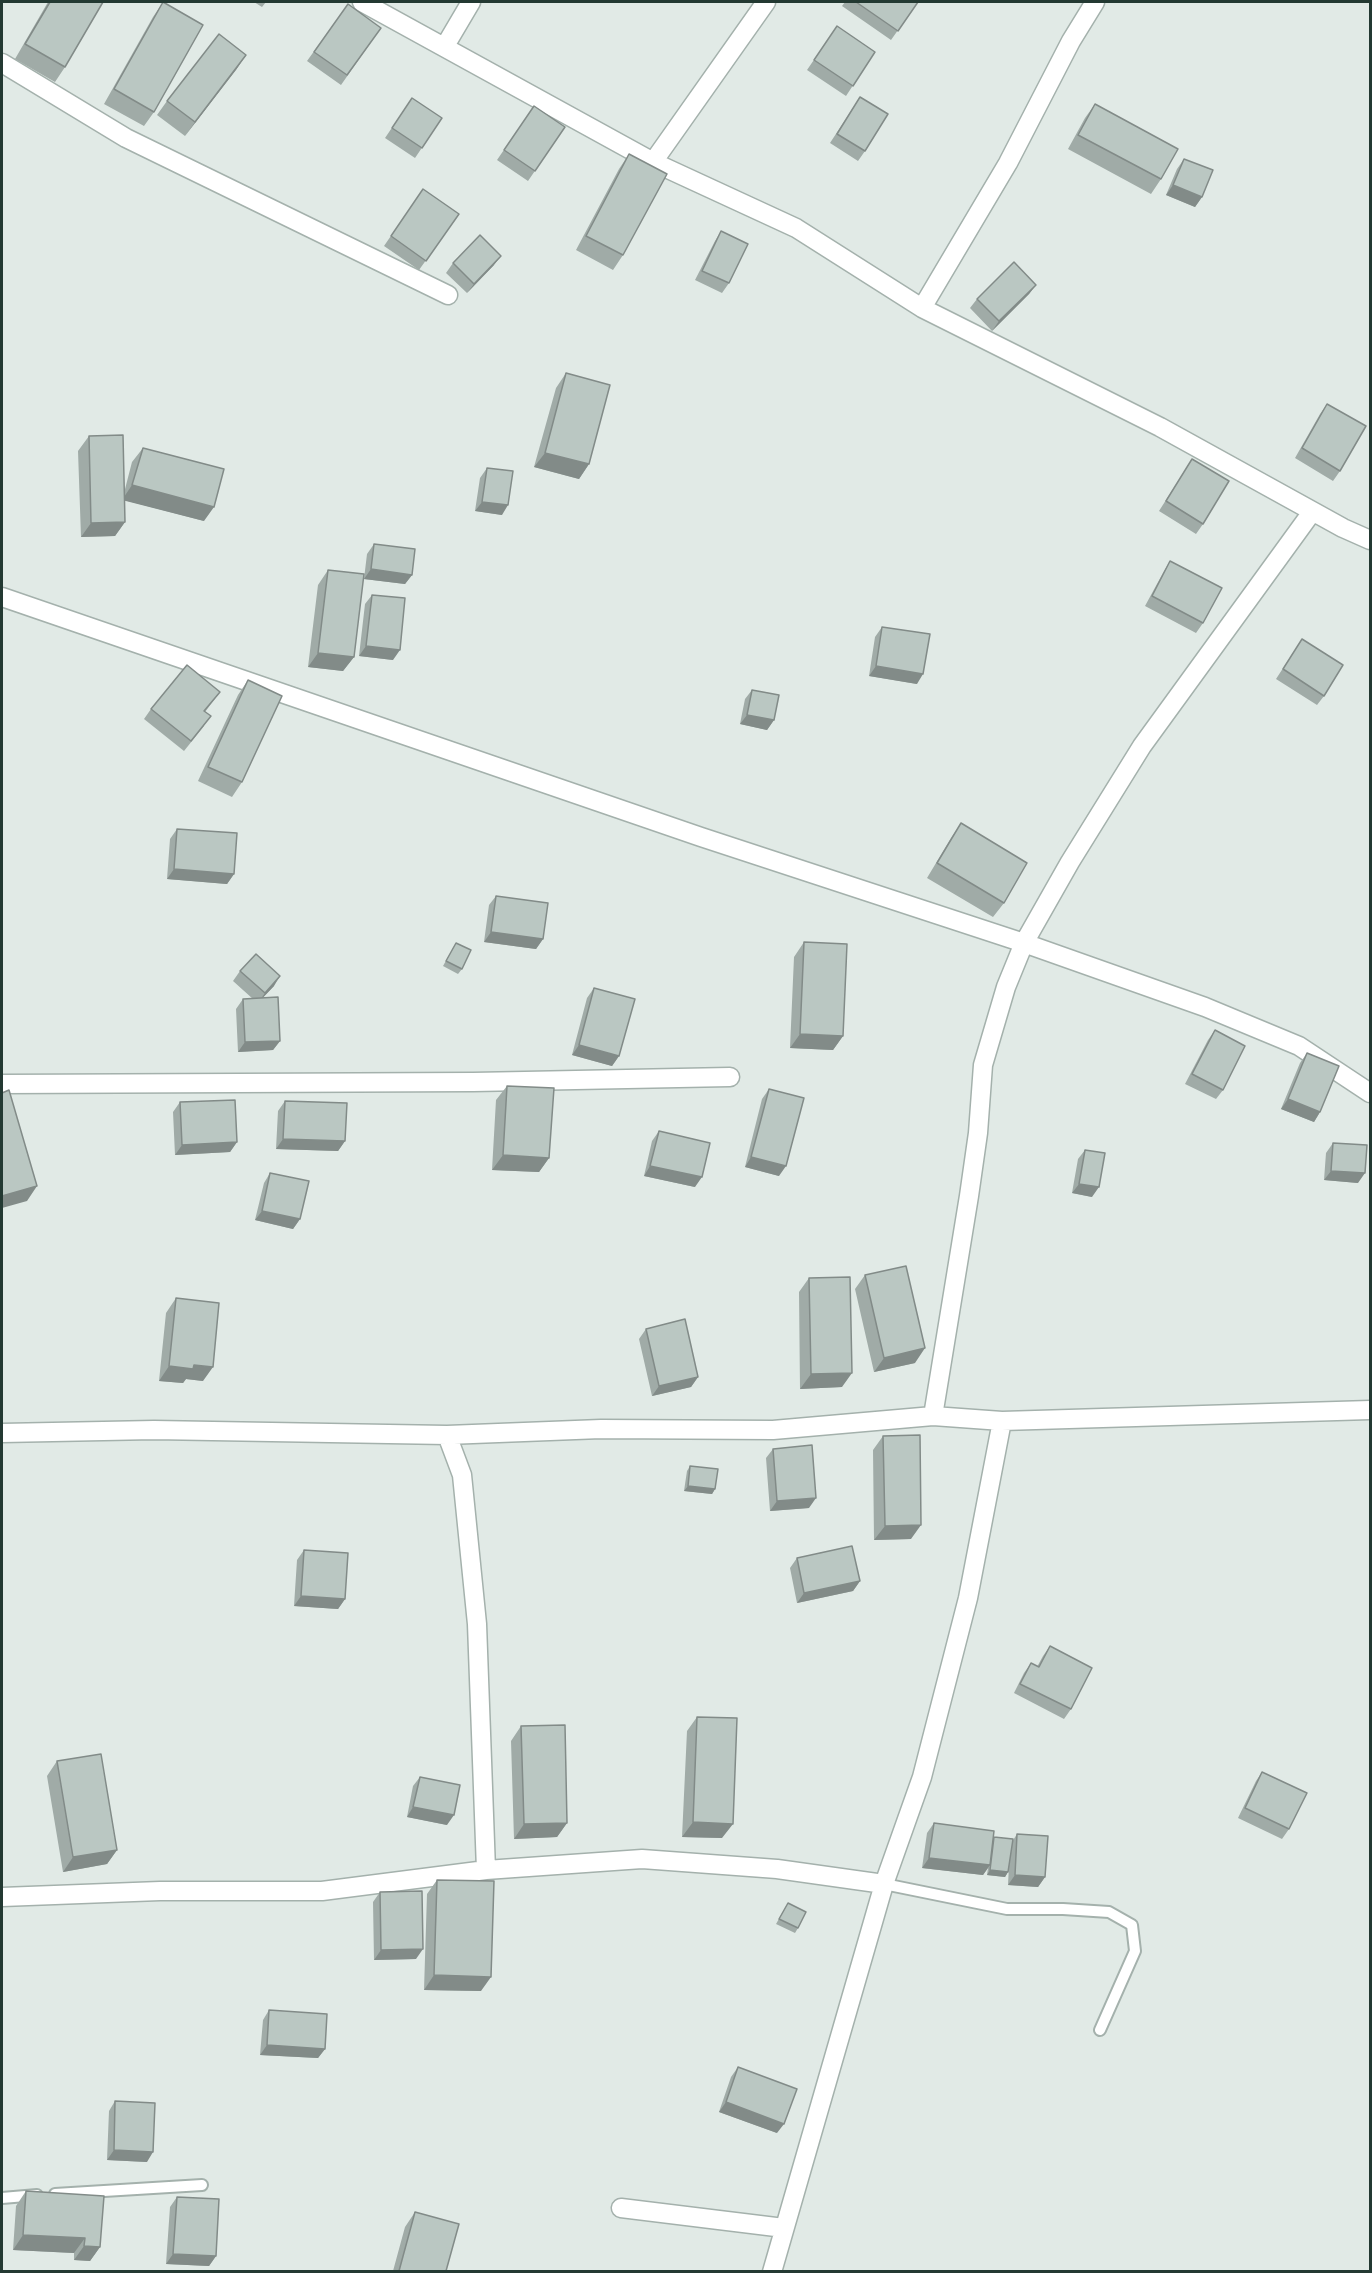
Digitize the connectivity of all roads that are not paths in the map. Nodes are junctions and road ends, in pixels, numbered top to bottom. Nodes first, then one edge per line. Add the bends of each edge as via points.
1 (362, 2) edge
2 (471, 2) edge
3 (766, 2) edge
4 (1095, 2) edge
5 (445, 46) junction
6 (2, 63) edge
7 (652, 162) junction
8 (448, 295) dead end
9 (922, 308) junction
10 (1312, 512) junction
11 (1371, 540) edge
12 (2, 597) edge
13 (60, 617) dead end
14 (1024, 943) junction
15 (730, 1077) dead end
16 (2, 1084) edge
17 (1371, 1094) edge
18 (1371, 1410) edge
19 (933, 1416) junction
20 (1002, 1421) junction
21 (2, 1433) edge
22 (447, 1435) junction
23 (486, 1870) junction
24 (885, 1884) junction
25 (2, 1897) edge
26 (1100, 2030) dead end
27 (201, 2185) dead end
28 (2, 2198) edge
29 (621, 2208) dead end
30 (784, 2228) junction
31 (772, 2271) edge

1 - 5 street
2 - 5 street
3 - 7 street
4 - 9 street via 1008,163
5 - 7 street
6 - 8 street via 126,138
7 - 9 street via 796,228
9 - 10 street via 1160,427
10 - 11 street
10 - 14 street via 1142,746
12 - 13 street
12 - 14 street
14 - 17 street via 1205,1007 1299,1046
14 - 19 street via 1006,987 983,1065 978,1133
15 - 16 street
18 - 20 street
19 - 20 street
19 - 22 street via 773,1430 601,1428
20 - 24 street via 968,1598 922,1777
21 - 22 street via 154,1430
22 - 23 street via 462,1475 477,1623
23 - 24 street via 642,1859 777,1869
23 - 25 street via 322,1891 149,1891
24 - 26 lane via 1007,1909 1109,1912 1132,1925 1135,1951
24 - 30 street
27 - 28 lane
29 - 30 street
30 - 31 street

